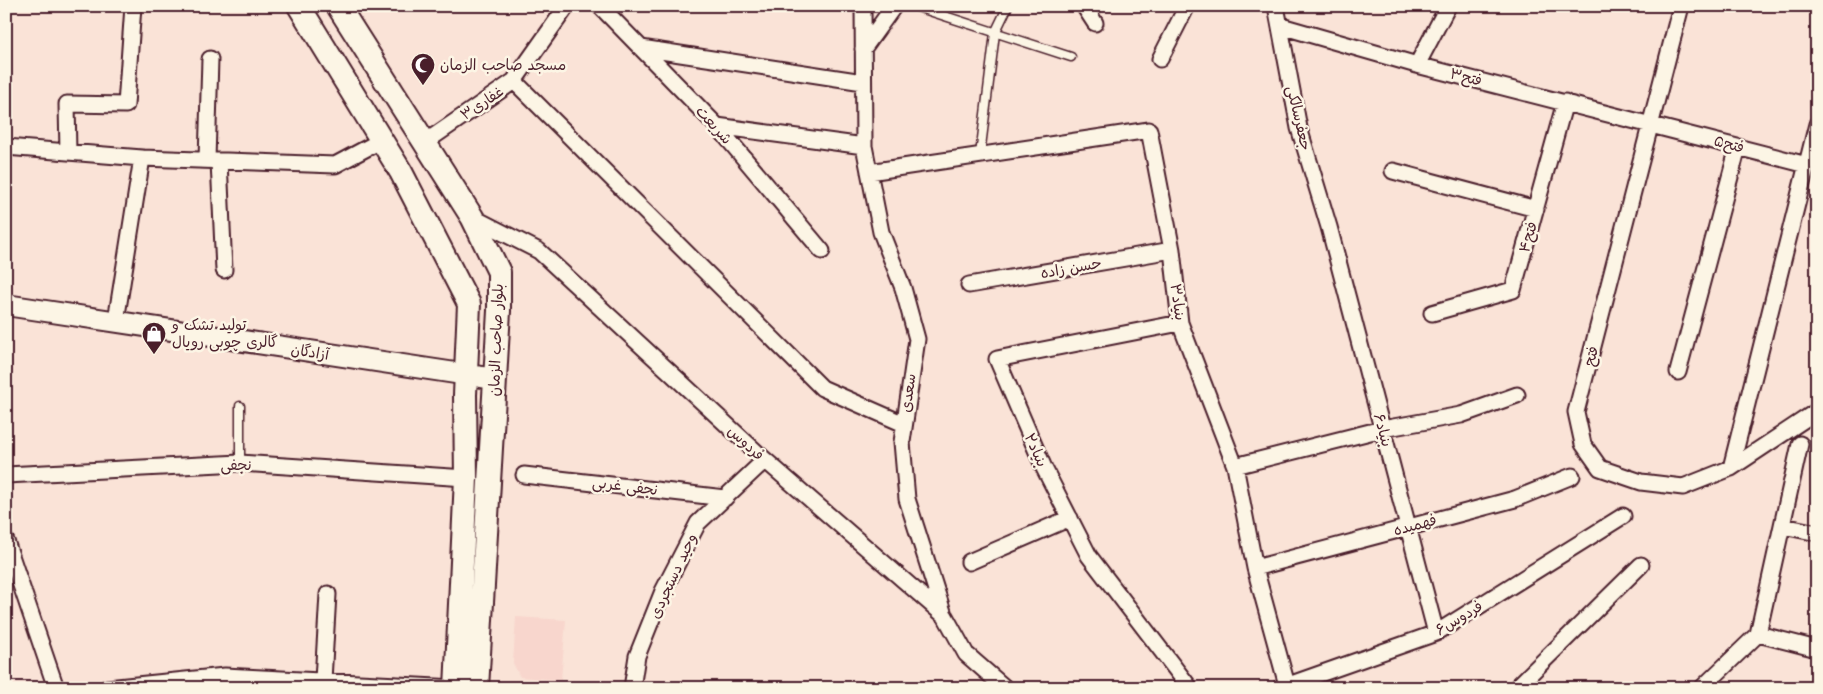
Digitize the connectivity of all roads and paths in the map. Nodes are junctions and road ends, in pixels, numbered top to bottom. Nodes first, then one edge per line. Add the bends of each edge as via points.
1 (133, 6) edge
2 (299, 6) edge
3 (338, 6) edge
4 (568, 6) edge
5 (600, 6) edge
6 (863, 6) edge
7 (894, 6) edge
8 (914, 6) edge
9 (1008, 6) edge
10 (1084, 6) edge
11 (1187, 6) edge
12 (1276, 6) edge
13 (1448, 6) edge
14 (1680, 6) edge
15 (1095, 23) dead end
16 (1281, 26) junction
17 (995, 33) junction
18 (641, 48) junction
19 (863, 49) junction
20 (1071, 58) dead end
21 (210, 59) dead end
22 (1160, 59) dead end
23 (1417, 65) junction
24 (514, 81) junction
25 (863, 82) junction
26 (1565, 102) junction
27 (1652, 124) junction
28 (1817, 124) edge
29 (717, 126) junction
30 (382, 140) junction
31 (424, 143) junction
32 (6, 146) edge
33 (864, 146) junction
34 (1738, 147) junction
35 (68, 152) junction
36 (980, 155) junction
37 (142, 158) junction
38 (213, 161) junction
39 (1806, 165) junction
40 (869, 172) junction
41 (1393, 172) dead end
42 (1536, 209) junction
43 (472, 216) junction
44 (1329, 227) joint
45 (1172, 250) junction
46 (822, 251) dead end
47 (224, 270) dead end
48 (969, 286) dead end
49 (6, 305) edge
50 (1432, 313) dead end
51 (116, 321) junction
52 (1180, 323) junction
53 (1678, 372) dead end
54 (466, 376) junction
55 (495, 379) junction
56 (1517, 395) dead end
57 (240, 406) dead end
58 (1815, 414) edge
59 (904, 424) junction
60 (1382, 429) junction
61 (1800, 444) dead end
62 (765, 460) junction
63 (240, 463) junction
64 (1235, 466) junction
65 (1731, 468) junction
66 (6, 475) edge
67 (524, 475) dead end
68 (1572, 476) dead end
69 (466, 478) junction
70 (725, 498) junction
71 (1623, 516) dead end
72 (1070, 518) junction
73 (1408, 526) junction
74 (1783, 526) junction
75 (1817, 534) edge
76 (6, 541) edge
77 (970, 562) dead end
78 (1641, 565) dead end
79 (1255, 568) junction
80 (328, 594) dead end
81 (945, 616) junction
82 (1436, 633) junction
83 (1758, 634) junction
84 (1817, 649) edge
85 (323, 680) junction
86 (226, 682) edge
87 (1289, 684) edge
88 (170, 685) edge
89 (352, 685) edge
90 (56, 688) edge
91 (107, 688) edge
92 (456, 688) edge
93 (477, 688) edge
94 (632, 688) edge
95 (1005, 688) edge
96 (1190, 688) edge
97 (1320, 688) edge
98 (1516, 688) edge
99 (1702, 688) edge

1 - 35 street via 126,105 67,104
2 - 30 main road, بلوار صاحب الزمان
3 - 31 main road, بلوار صاحب الزمان
4 - 24 street, غفاری۳
5 - 18 street, شریعت
6 - 19 street, سعدی
7 - 19 street
8 - 17 lane
9 - 17 lane
10 - 15 street
11 - 22 street
12 - 16 street, جعفرسالکی
13 - 23 street
14 - 27 street, فتح
16 - 23 street, فتح۳
16 - 44 street, جعفرسالکی via 1299,128
17 - 20 lane
17 - 36 lane
18 - 25 street
18 - 29 street, شریعت
19 - 25 street, سعدی
21 - 38 street
23 - 26 street, فتح۳
24 - 31 street, غفاری۳
24 - 59 street via 822,388
25 - 33 street, سعدی
26 - 27 street, فتح۳
26 - 42 street, فتح۴
27 - 34 street, فتح۵
27 - 65 street, فتح via 1576,412 1581,436 1600,468 1641,482 1683,487
28 - 39 street
29 - 33 street
29 - 46 street, شریعت
30 - 38 street via 335,165
30 - 54 main road, بلوار صاحب الزمان via 469,304
31 - 43 main road, بلوار صاحب الزمان
32 - 35 street
33 - 40 street, سعدی
34 - 39 street, فتح۵
34 - 53 street
35 - 37 street
36 - 40 street
36 - 45 street, بنیاد۳ via 1149,130
37 - 38 street
37 - 51 street
38 - 47 street
39 - 65 street
40 - 59 street, سعدی via 881,232 903,288 917,339
41 - 42 street
42 - 50 street, فتح۴ via 1513,290
43 - 55 main road, بلوار صاحب الزمان via 499,272
43 - 62 street, فردوس via 539,251
44 - 60 street, بنیاد۶
45 - 48 street, حسن زاده
45 - 52 street, بنیاد۳
49 - 51 street, آزادگان
51 - 54 street, آزادگان
52 - 64 street, بنیاد۳
52 - 72 street, بنیاد۲ via 997,359 1044,468
54 - 55 street, آزادگان
54 - 69 main road, بلوار صاحب الزمان
55 - 93 main road, بلوار صاحب الزمان
56 - 60 street via 1461,415
57 - 63 lane
58 - 65 street, فتح
59 - 81 street, سعدی via 902,442 907,499
60 - 64 street
60 - 73 street, بنیاد۶
61 - 74 street
62 - 70 street, وحید دستجردی
62 - 81 street, فردوس
63 - 66 street, نجفی
63 - 69 street, نجفی
64 - 79 street, بنیاد۳
67 - 70 street, نجفی غربی
68 - 73 street, فهمیده via 1515,499
69 - 92 main road, بلوار صاحب الزمان
70 - 94 street, وحید دستجردی via 698,523 663,591 637,656
71 - 82 street, فردوس۶
72 - 77 street
72 - 96 street, بنیاد۲ via 1089,556
73 - 79 street, فهمیده
73 - 82 street, بنیاد۶
74 - 75 street
74 - 83 street
76 - 90 street
78 - 98 street
79 - 87 street, بنیاد۳
80 - 85 street
81 - 95 street, فردوس via 966,654
82 - 87 street, فردوس۶
83 - 84 street
83 - 99 street
85 - 86 street
85 - 89 street
86 - 88 street
87 - 97 street
88 - 91 street
89 - 92 street

